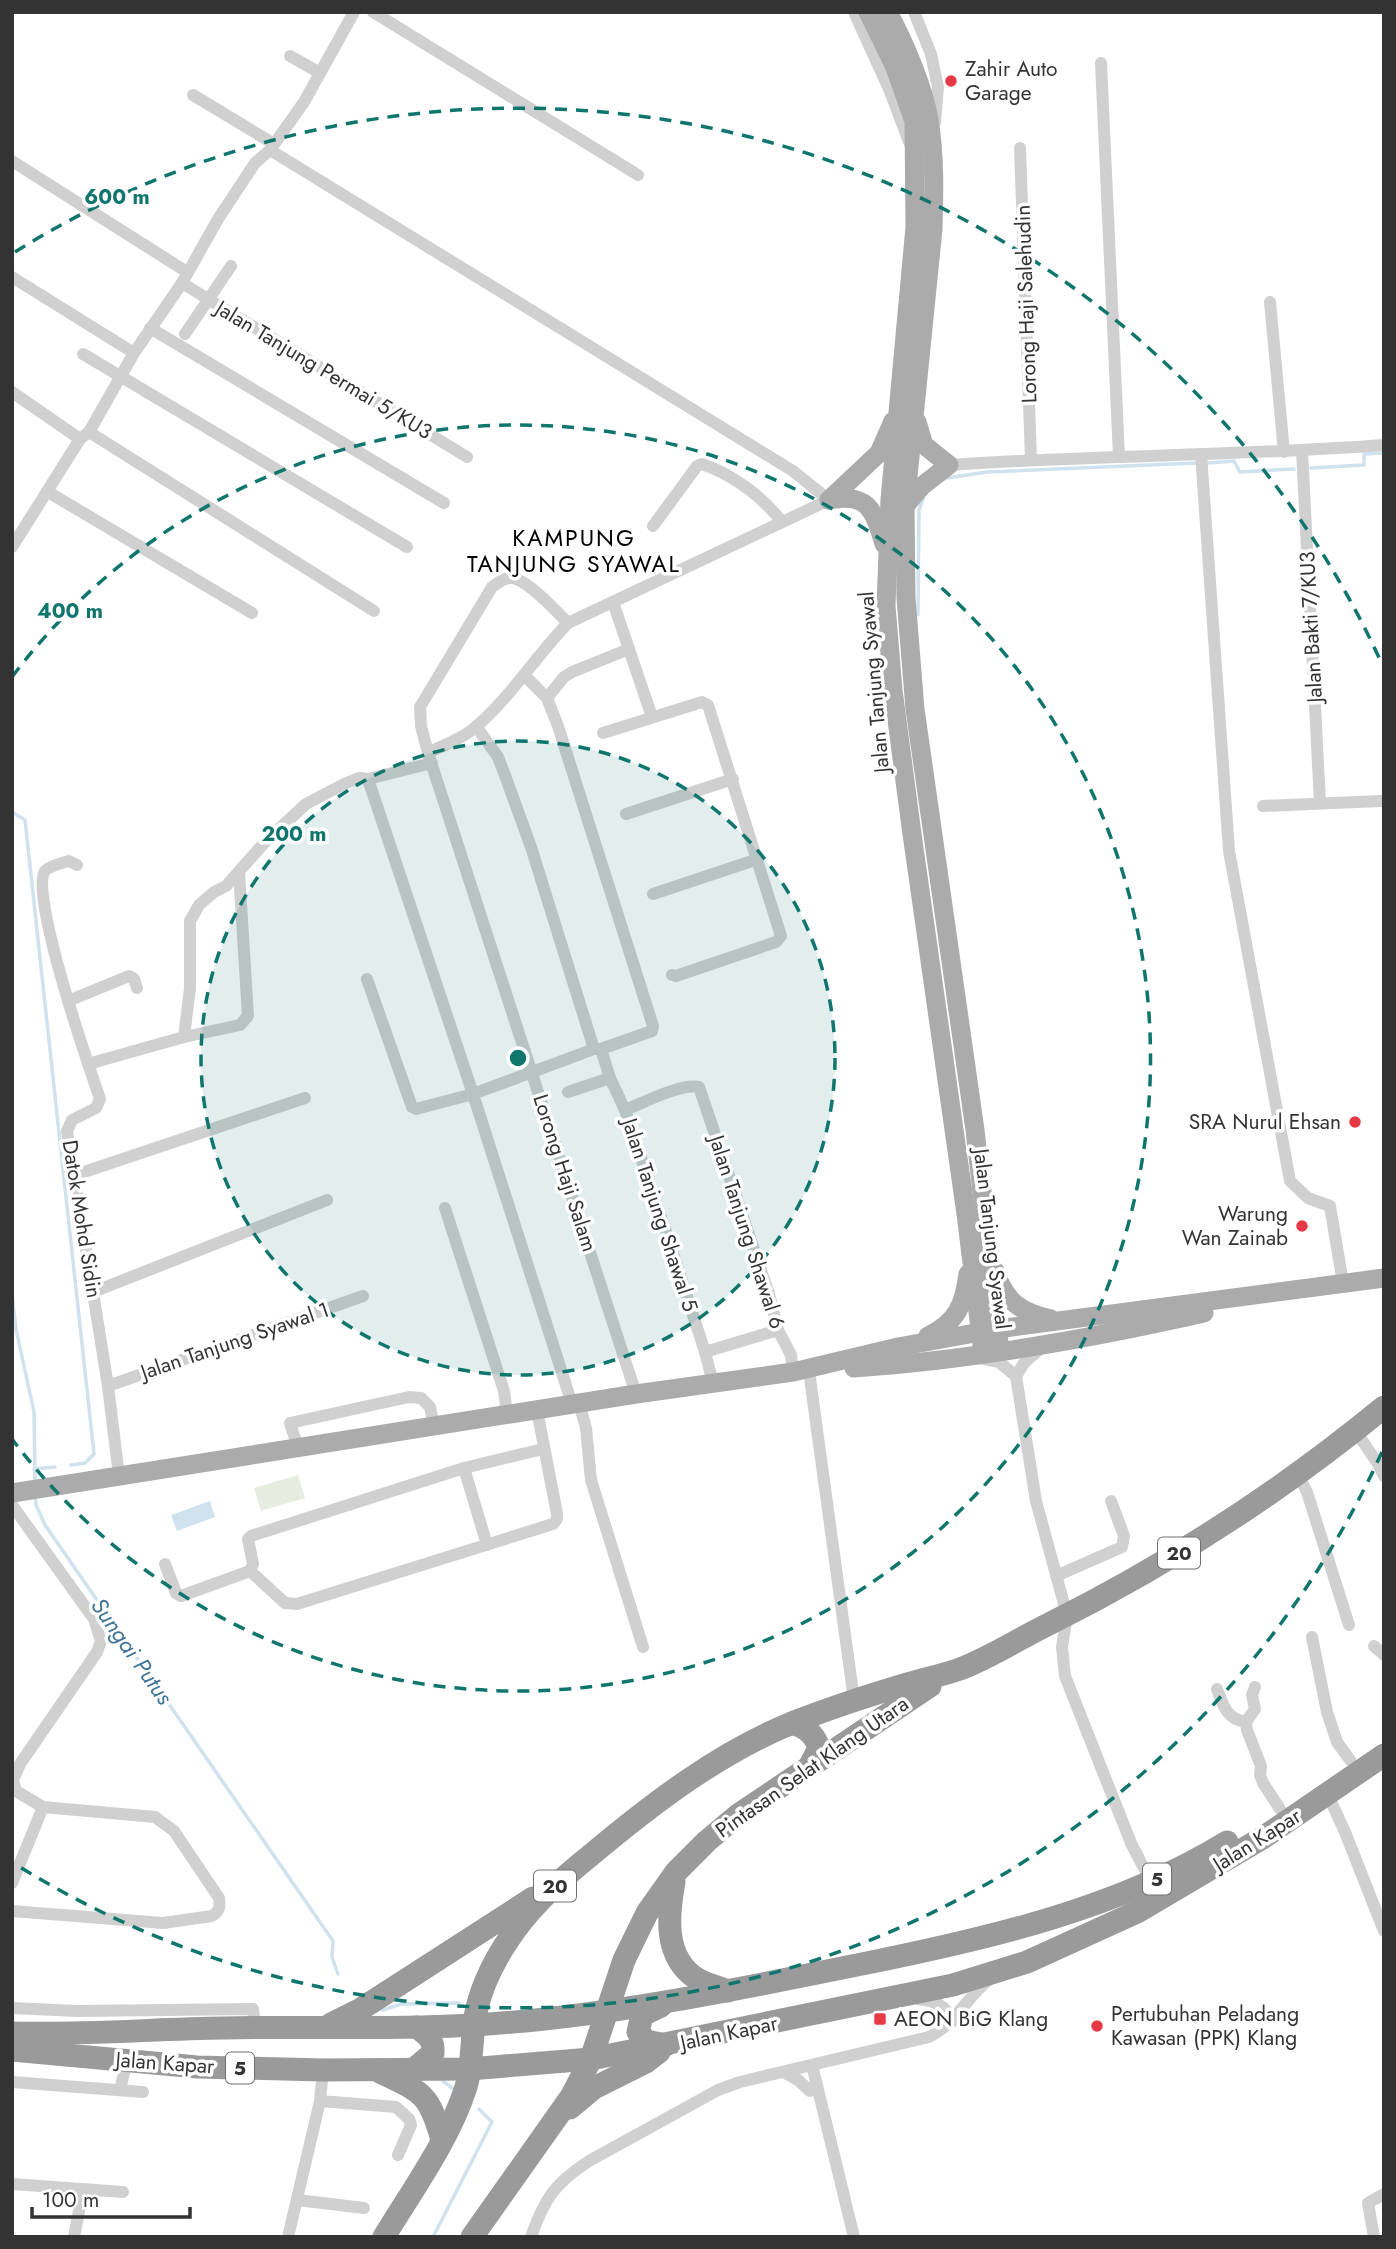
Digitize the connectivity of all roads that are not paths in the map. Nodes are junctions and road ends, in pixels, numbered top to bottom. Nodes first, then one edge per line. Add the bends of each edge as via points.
1 (355, 12) edge
2 (854, 12) edge
3 (868, 12) edge
4 (888, 12) edge
5 (914, 12) edge
6 (380, 14) edge
7 (290, 56) dead end
8 (1101, 63) dead end
9 (320, 73) junction
10 (909, 84) junction
11 (193, 96) dead end
12 (272, 147) junction
13 (1020, 148) dead end
14 (924, 157) junction
15 (12, 161) edge
16 (638, 175) dead end
17 (231, 265) dead end
18 (12, 277) edge
19 (184, 277) junction
20 (208, 299) junction
21 (1270, 302) dead end
22 (150, 328) junction
23 (185, 334) dead end
24 (134, 353) junction
25 (83, 354) dead end
26 (120, 377) junction
27 (12, 392) edge
28 (908, 413) junction
29 (84, 435) junction
30 (1384, 445) edge
31 (1302, 451) junction
32 (1284, 452) junction
33 (1201, 454) junction
34 (467, 457) dead end
35 (1119, 457) junction
36 (1031, 459) junction
37 (949, 465) junction
38 (48, 492) junction
39 (829, 500) junction
40 (444, 503) dead end
41 (905, 506) junction
42 (782, 522) junction
43 (653, 526) dead end
44 (16, 531) edge
45 (12, 547) edge
46 (407, 547) dead end
47 (889, 558) junction
48 (613, 602) junction
49 (374, 611) dead end
50 (252, 613) dead end
51 (568, 623) junction
52 (629, 649) junction
53 (524, 675) junction
54 (547, 698) junction
55 (652, 717) junction
56 (476, 726) junction
57 (603, 733) dead end
58 (430, 758) junction
59 (368, 779) junction
60 (733, 779) junction
61 (1381, 801) dead end
62 (1320, 803) junction
63 (1263, 806) dead end
64 (626, 814) dead end
65 (758, 859) junction
66 (78, 865) dead end
67 (239, 872) junction
68 (653, 894) dead end
69 (672, 975) dead end
70 (368, 979) dead end
71 (137, 988) dead end
72 (68, 1001) junction
73 (184, 1037) junction
74 (598, 1049) junction
75 (88, 1064) junction
76 (533, 1073) junction
77 (610, 1078) junction
78 (568, 1092) dead end
79 (473, 1094) junction
80 (305, 1098) dead end
81 (625, 1110) junction
82 (75, 1175) junction
83 (327, 1200) dead end
84 (445, 1208) dead end
85 (978, 1251) junction
86 (1384, 1278) edge
87 (1335, 1284) junction
88 (93, 1292) junction
89 (363, 1296) dead end
90 (1063, 1322) junction
91 (778, 1330) junction
92 (989, 1330) junction
93 (1047, 1344) junction
94 (898, 1347) junction
95 (705, 1352) junction
96 (991, 1352) junction
97 (943, 1358) junction
98 (801, 1371) junction
99 (1016, 1376) junction
100 (713, 1383) junction
101 (108, 1386) junction
102 (636, 1394) junction
103 (575, 1404) junction
104 (1384, 1407) edge
105 (537, 1410) junction
106 (507, 1415) junction
107 (434, 1426) junction
108 (1355, 1430) junction
109 (298, 1448) junction
110 (544, 1449) junction
111 (464, 1468) junction
112 (1298, 1475) junction
113 (119, 1476) junction
114 (1384, 1476) edge
115 (15, 1496) edge
116 (1111, 1501) dead end
117 (487, 1545) junction
118 (165, 1564) dead end
119 (250, 1571) junction
120 (1056, 1576) junction
121 (1067, 1615) junction
122 (1349, 1625) dead end
123 (1312, 1637) dead end
124 (643, 1647) dead end
125 (957, 1670) junction
126 (1255, 1687) dead end
127 (1217, 1689) dead end
128 (854, 1700) junction
129 (1246, 1722) junction
130 (792, 1723) junction
131 (1384, 1737) edge
132 (1384, 1755) edge
133 (1350, 1760) junction
134 (809, 1766) junction
135 (1328, 1795) junction
136 (43, 1807) junction
137 (1280, 1809) junction
138 (676, 1872) junction
139 (1151, 1882) junction
140 (12, 1883) edge
141 (556, 1884) junction
142 (12, 1911) edge
143 (1384, 1931) edge
144 (999, 1972) junction
145 (728, 1991) junction
146 (887, 1999) junction
147 (677, 2000) junction
148 (12, 2008) edge
149 (606, 2012) junction
150 (953, 2021) junction
151 (475, 2025) junction
152 (325, 2026) junction
153 (255, 2027) junction
154 (417, 2027) junction
155 (667, 2046) junction
156 (14, 2050) edge
157 (592, 2059) junction
158 (127, 2060) junction
159 (835, 2060) junction
160 (808, 2066) junction
161 (414, 2069) junction
162 (469, 2069) junction
163 (323, 2070) junction
164 (375, 2070) junction
165 (783, 2072) junction
166 (12, 2082) edge
167 (813, 2088) junction
168 (120, 2090) junction
169 (143, 2092) dead end
170 (320, 2101) junction
171 (559, 2117) junction
172 (442, 2140) junction
173 (398, 2155) dead end
174 (12, 2184) edge
175 (83, 2190) junction
176 (123, 2192) dead end
177 (1384, 2194) edge
178 (297, 2200) junction
179 (364, 2208) dead end
180 (74, 2237) edge
181 (288, 2237) edge
182 (384, 2237) edge
183 (472, 2237) edge
184 (531, 2237) edge
185 (846, 2237) edge
186 (854, 2237) edge
187 (1374, 2237) edge

1 - 9 street
2 - 14 street
3 - 10 main road, Jalan Tanjung Syawal
4 - 10 main road, Jalan Tanjung Syawal via 910,59
5 - 14 street via 938,87
6 - 16 street
7 - 9 street
8 - 35 street
9 - 12 street
10 - 14 main road, Jalan Tanjung Syawal via 929,118
11 - 12 street
12 - 19 street via 255,163
12 - 39 street via 793,471
13 - 36 street, Lorong Haji Salehudin
14 - 28 main road, Jalan Tanjung Syawal via 933,229
15 - 19 street, Jalan Tanjung Permai 5/KU3
17 - 20 street
18 - 24 street
19 - 20 street, Jalan Tanjung Permai 5/KU3
19 - 22 street
20 - 23 street
20 - 34 street, Jalan Tanjung Permai 5/KU3
21 - 32 street
22 - 24 street
22 - 40 street
24 - 26 street
25 - 26 street
26 - 29 street
26 - 46 street
27 - 29 street
28 - 37 main road via 924,445
28 - 39 main road via 863,470
28 - 41 main road, Jalan Tanjung Syawal
28 - 47 main road, Jalan Tanjung Syawal via 890,499
29 - 38 street
29 - 49 street
30 - 31 street
31 - 32 street
31 - 62 street, Jalan Bakti 7/KU3
32 - 33 street
33 - 35 street
33 - 87 street via 1229,850 1290,1181 1308,1198 1330,1206
35 - 36 street
36 - 37 street
37 - 41 main road
38 - 44 street
38 - 50 street
39 - 42 street
39 - 47 main road via 857,498 870,506
41 - 85 main road, Jalan Tanjung Syawal via 906,598 915,709 975,1130
42 - 43 street via 764,500 702,464
42 - 48 street
44 - 45 street
47 - 85 main road, Jalan Tanjung Syawal via 886,606 893,690
48 - 51 street
48 - 52 street
51 - 53 street
51 - 58 street, Lorong Haji Salam via 514,578 492,587 420,707
52 - 54 street via 572,672
52 - 55 street
53 - 54 street
53 - 56 street
54 - 74 street via 653,1026 648,1034
55 - 57 street
55 - 60 street via 706,702
56 - 58 street
56 - 74 street, Jalan Tanjung Shawal 5 via 498,757 506,778
58 - 59 street
58 - 76 street, Lorong Haji Salam
59 - 67 street via 344,784 306,804
59 - 79 street
60 - 64 street
60 - 65 street
61 - 62 street
62 - 63 street
65 - 68 street
65 - 69 street via 780,939
66 - 72 street, Datok Mohd Sidin via 69,861 43,874 43,901
67 - 73 street via 205,898 190,922
67 - 73 street via 248,1016 240,1025
70 - 79 street via 412,1107
71 - 72 street via 129,976
72 - 75 street, Datok Mohd Sidin
73 - 75 street
74 - 76 street
74 - 77 street, Jalan Tanjung Shawal 5
75 - 82 street, Datok Mohd Sidin via 100,1103 69,1124
76 - 79 street
76 - 102 street, Lorong Haji Salam
77 - 78 street
77 - 81 street, Jalan Tanjung Shawal 5
79 - 103 street
80 - 82 street
81 - 91 street, Jalan Tanjung Shawal 6 via 699,1087
81 - 95 street, Jalan Tanjung Shawal 5
82 - 88 street, Datok Mohd Sidin
83 - 88 street
84 - 106 street via 504,1391
85 - 90 main road via 1008,1298 1025,1311
85 - 92 main road, Jalan Tanjung Syawal
85 - 94 main road via 959,1310 946,1327
86 - 87 main road
87 - 90 main road
87 - 93 main road
88 - 101 street, Datok Mohd Sidin
89 - 101 street, Jalan Tanjung Syawal 1
90 - 92 main road
91 - 95 street
91 - 98 street, Jalan Tanjung Shawal 6
92 - 94 main road
92 - 96 main road, Jalan Tanjung Syawal
93 - 96 main road
93 - 99 street, Jalan Tanjung Syawal
94 - 98 main road
95 - 100 street, Jalan Tanjung Shawal 5
96 - 97 main road
97 - 98 main road
97 - 99 street, Jalan Tanjung Syawal via 989,1359
98 - 100 main road
98 - 128 street, Jalan Tanjung Shawal 6
99 - 120 street via 1036,1501
100 - 102 main road
101 - 113 street, Datok Mohd Sidin
102 - 103 main road
103 - 105 main road
103 - 124 street via 586,1428 591,1480
104 - 108 highway, Pintasan Selat Klang Utara / 20
105 - 106 main road
105 - 110 street
106 - 107 main road
107 - 109 main road
107 - 109 street via 430,1408 421,1398 409,1397 290,1423
108 - 112 highway, Pintasan Selat Klang Utara / 20
108 - 114 street
109 - 113 main road
110 - 111 street
110 - 117 street via 557,1519
111 - 117 street
111 - 119 street via 251,1536 247,1538 253,1564
112 - 121 highway, Pintasan Selat Klang Utara / 20 via 1209,1536
112 - 122 street
113 - 115 main road
115 - 136 street via 94,1619 101,1641 13,1780 16,1791
116 - 120 street via 1124,1536 1122,1547
117 - 119 street via 297,1604 285,1603
118 - 119 street via 181,1596
120 - 121 street
121 - 125 highway, Pintasan Selat Klang Utara / 20
121 - 139 street via 1062,1647 1065,1676
123 - 133 street via 1327,1712 1337,1742
125 - 128 highway, Pintasan Selat Klang Utara / 20
125 - 134 highway, Pintasan Selat Klang Utara / 20
126 - 129 street via 1255,1709
127 - 129 street via 1230,1716
128 - 130 highway, Pintasan Selat Klang Utara / 20
129 - 137 street via 1263,1783
130 - 134 highway via 806,1728 816,1739 819,1748
130 - 141 highway, Pintasan Selat Klang Utara / 20 via 683,1784
131 - 133 highway, Jalan Kapar / 5
132 - 135 highway, Jalan Kapar / 5
133 - 137 highway, Jalan Kapar / 5
134 - 138 highway, Pintasan Selat Klang Utara / 20 via 738,1815
135 - 143 street
135 - 144 highway, Jalan Kapar / 5 via 1137,1912
136 - 140 street
136 - 142 street via 155,1817 174,1831 219,1898 220,1907 212,1916 163,1923
137 - 139 highway, Jalan Kapar / 5 via 1213,1851
138 - 145 highway via 668,1925 677,1956 696,1979
138 - 149 highway, Pintasan Selat Klang Utara / 20 via 647,1913
139 - 145 highway, Jalan Kapar / 5 via 1089,1905 926,1951
141 - 151 highway, Pintasan Selat Klang Utara / 20 via 503,1945 488,1975
141 - 152 highway via 361,2009
144 - 146 highway, Jalan Kapar / 5
144 - 150 street via 978,1989
145 - 147 highway, Jalan Kapar / 5
146 - 150 street via 933,2001 948,2011
146 - 155 highway, Jalan Kapar / 5
147 - 149 highway, Jalan Kapar / 5
147 - 155 highway via 642,2015 638,2024 646,2041
148 - 153 street via 253,2009
149 - 151 highway, Jalan Kapar / 5
149 - 157 highway, Pintasan Selat Klang Utara / 20
150 - 159 street via 929,2037
151 - 154 highway, Jalan Kapar / 5
151 - 162 highway, Pintasan Selat Klang Utara / 20
152 - 153 highway, Jalan Kapar / 5
152 - 154 highway, Jalan Kapar / 5
153 - 156 highway, Jalan Kapar / 5
154 - 161 highway via 434,2044 433,2053
155 - 157 highway, Jalan Kapar / 5
155 - 171 highway via 594,2088
156 - 158 highway, Jalan Kapar / 5
157 - 162 highway, Jalan Kapar / 5
157 - 171 highway, Pintasan Selat Klang Utara / 20
158 - 163 highway, Jalan Kapar / 5
158 - 168 street
159 - 160 street
159 - 167 street
160 - 165 street
160 - 167 street
161 - 162 highway, Jalan Kapar / 5
161 - 164 highway, Jalan Kapar / 5
162 - 172 highway, Pintasan Selat Klang Utara / 20
163 - 164 highway, Jalan Kapar / 5
163 - 170 street
164 - 172 highway via 422,2094 435,2114
165 - 167 street
165 - 184 street via 718,2090 571,2172 548,2195
166 - 168 street
167 - 185 street
167 - 186 street
168 - 169 street
170 - 173 street via 396,2107 411,2125
170 - 178 street
171 - 183 highway, Pintasan Selat Klang Utara / 20
172 - 182 highway, Pintasan Selat Klang Utara / 20
174 - 175 street
175 - 176 street
175 - 180 street
177 - 187 street via 1368,2203
178 - 179 street
178 - 181 street

